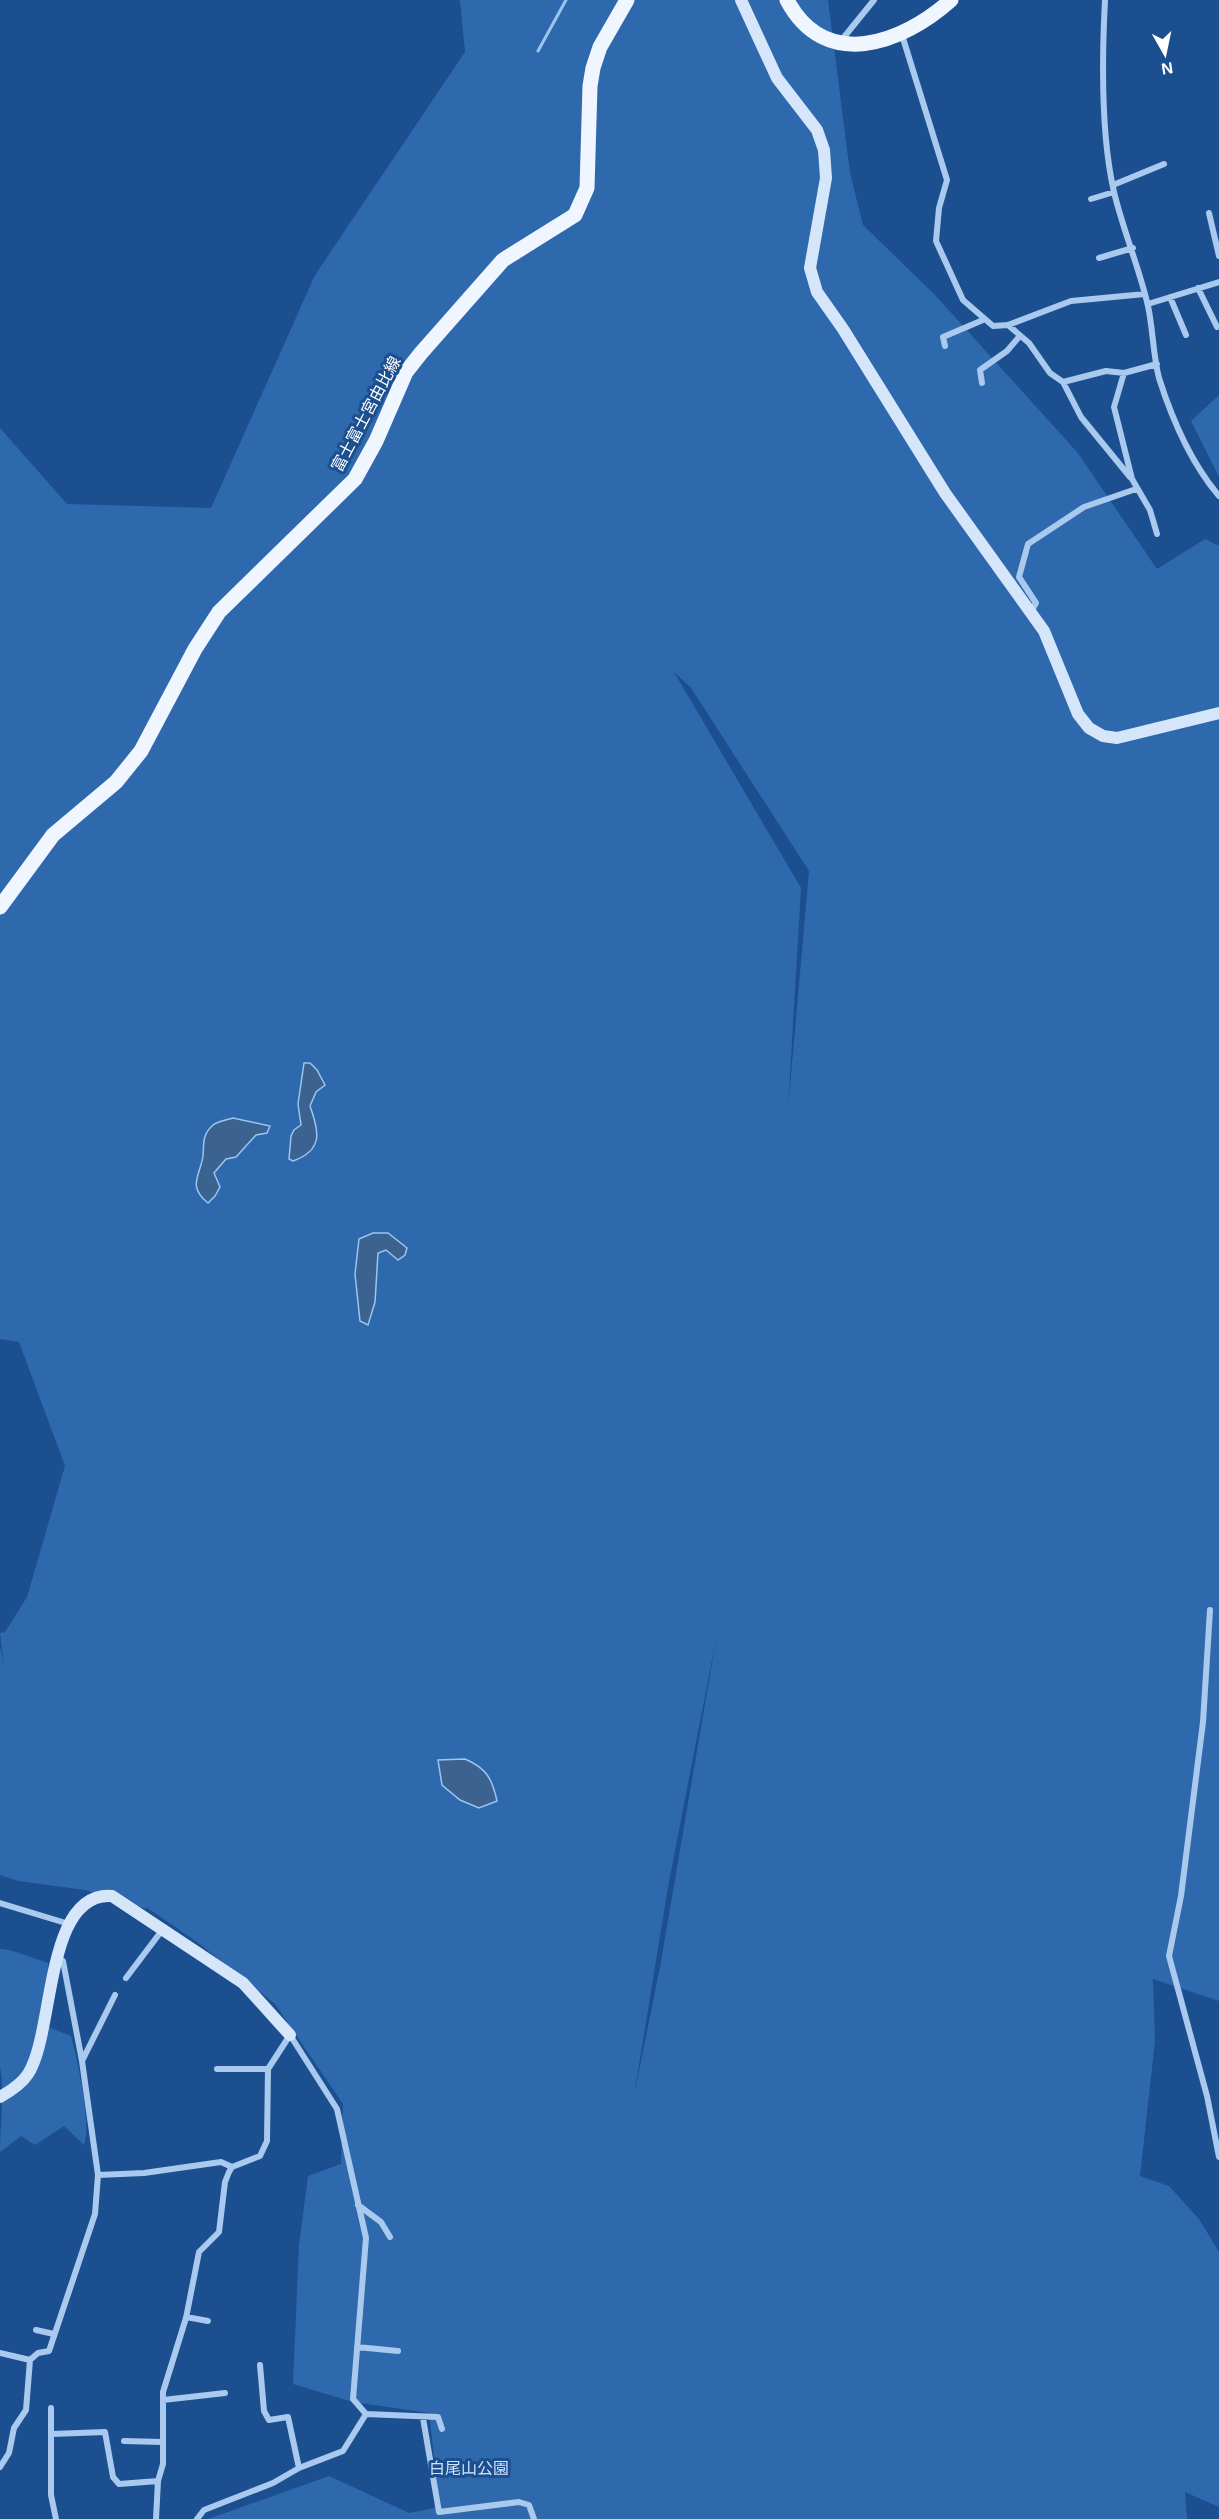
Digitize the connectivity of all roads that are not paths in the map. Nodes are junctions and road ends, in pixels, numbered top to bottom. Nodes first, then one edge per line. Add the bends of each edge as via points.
1 (627, 0) edge
2 (741, 0) edge
3 (787, 0) edge
4 (874, 0) edge
5 (951, 0) edge
6 (1105, 0) edge
7 (902, 35) junction
8 (839, 42) junction
9 (1164, 164) dead end
10 (1114, 188) junction
11 (1091, 199) dead end
12 (1209, 213) dead end
13 (1133, 248) junction
14 (1219, 256) edge
15 (1099, 258) dead end
16 (1219, 282) edge
17 (1198, 288) junction
18 (1145, 294) junction
19 (1170, 297) junction
20 (1148, 304) junction
21 (983, 320) junction
22 (1008, 325) junction
23 (1217, 327) dead end
24 (1186, 335) dead end
25 (1019, 337) junction
26 (945, 346) dead end
27 (1157, 364) junction
28 (1124, 373) junction
29 (982, 382) dead end
30 (1063, 382) junction
31 (1132, 479) junction
32 (1136, 489) junction
33 (1219, 496) edge
34 (1157, 534) dead end
35 (1031, 612) junction
36 (1219, 713) edge
37 (0, 908) edge
38 (1210, 1610) dead end
39 (0, 1903) edge
40 (69, 1924) junction
41 (163, 1929) junction
42 (57, 1956) junction
43 (126, 1978) dead end
44 (115, 1995) dead end
45 (290, 2035) junction
46 (82, 2061) junction
47 (217, 2068) dead end
48 (268, 2069) junction
49 (0, 2097) edge
50 (1219, 2157) edge
51 (232, 2167) junction
52 (98, 2175) junction
53 (358, 2205) junction
54 (390, 2237) dead end
55 (186, 2317) junction
56 (208, 2321) dead end
57 (36, 2330) dead end
58 (54, 2334) junction
59 (357, 2347) junction
60 (398, 2351) dead end
61 (0, 2353) edge
62 (30, 2360) junction
63 (260, 2365) dead end
64 (225, 2393) dead end
65 (163, 2400) junction
66 (51, 2408) dead end
67 (366, 2414) junction
68 (423, 2418) junction
69 (442, 2429) dead end
70 (52, 2434) junction
71 (124, 2441) dead end
72 (162, 2442) junction
73 (0, 2467) edge
74 (299, 2468) junction
75 (158, 2481) junction
76 (56, 2519) edge
77 (156, 2519) edge
78 (197, 2519) edge
79 (534, 2519) edge

1 - 37 main road, 富士富士宮由比線 via 600,47 593,68 587,188 575,215 503,260 421,353 406,372 354,479 219,612 141,751 116,782 53,836
2 - 35 street via 777,78 817,130 824,150 826,178 810,268 817,292 945,494
3 - 8 main road via 801,23 822,38
4 - 8 street
5 - 7 main road
6 - 10 street via 1104,87
7 - 8 main road via 873,43
7 - 21 street via 947,180 936,241 963,300
9 - 10 street
10 - 11 street
10 - 13 street
12 - 14 street
13 - 15 street
13 - 18 street
16 - 17 street
17 - 19 street
17 - 23 street
18 - 20 street
18 - 22 street via 1071,301
19 - 20 street
19 - 24 street
20 - 27 street
21 - 22 street via 993,326
21 - 26 street via 943,337
22 - 25 street
25 - 29 street via 980,370
25 - 30 street via 1029,343 1050,373
27 - 28 street
27 - 33 street via 1186,446
28 - 30 street via 1106,371
28 - 31 street via 1114,407
30 - 31 street via 1081,417
31 - 32 street
32 - 34 street via 1150,510
32 - 35 street via 1084,507 1028,544 1019,576 1036,603
35 - 36 street via 1044,631 1078,714 1089,728 1103,736 1134,736
38 - 50 street via 1203,1722 1181,1896 1169,1956 1207,2096
39 - 40 street
40 - 41 street via 91,1898 100,1895 112,1896
40 - 42 street
41 - 43 street
41 - 45 street via 243,1983
42 - 46 street via 63,1961
42 - 49 street via 40,2047 28,2075
44 - 46 street
45 - 48 street
45 - 53 street via 337,2109
46 - 52 street
47 - 48 street
48 - 51 street via 267,2141 260,2156
51 - 52 street via 222,2162
51 - 55 street via 225,2182 219,2232 199,2252
52 - 58 street via 95,2214
53 - 54 street via 381,2222
53 - 59 street via 366,2238
55 - 56 street
55 - 65 street
57 - 58 street
58 - 62 street via 49,2351
59 - 60 street
59 - 67 street via 353,2399
61 - 62 street
62 - 73 street via 26,2410 14,2428 9,2453
63 - 74 street via 264,2410 269,2420 288,2417
64 - 65 street
65 - 72 street
66 - 70 street
67 - 68 street
67 - 74 street via 343,2451
68 - 69 street via 438,2417
68 - 79 street via 439,2512 519,2502 529,2505
70 - 75 street via 105,2432 113,2477 119,2484
70 - 76 street via 51,2495
71 - 72 street
72 - 75 street via 163,2464
74 - 78 street via 273,2483 204,2510
75 - 77 street

